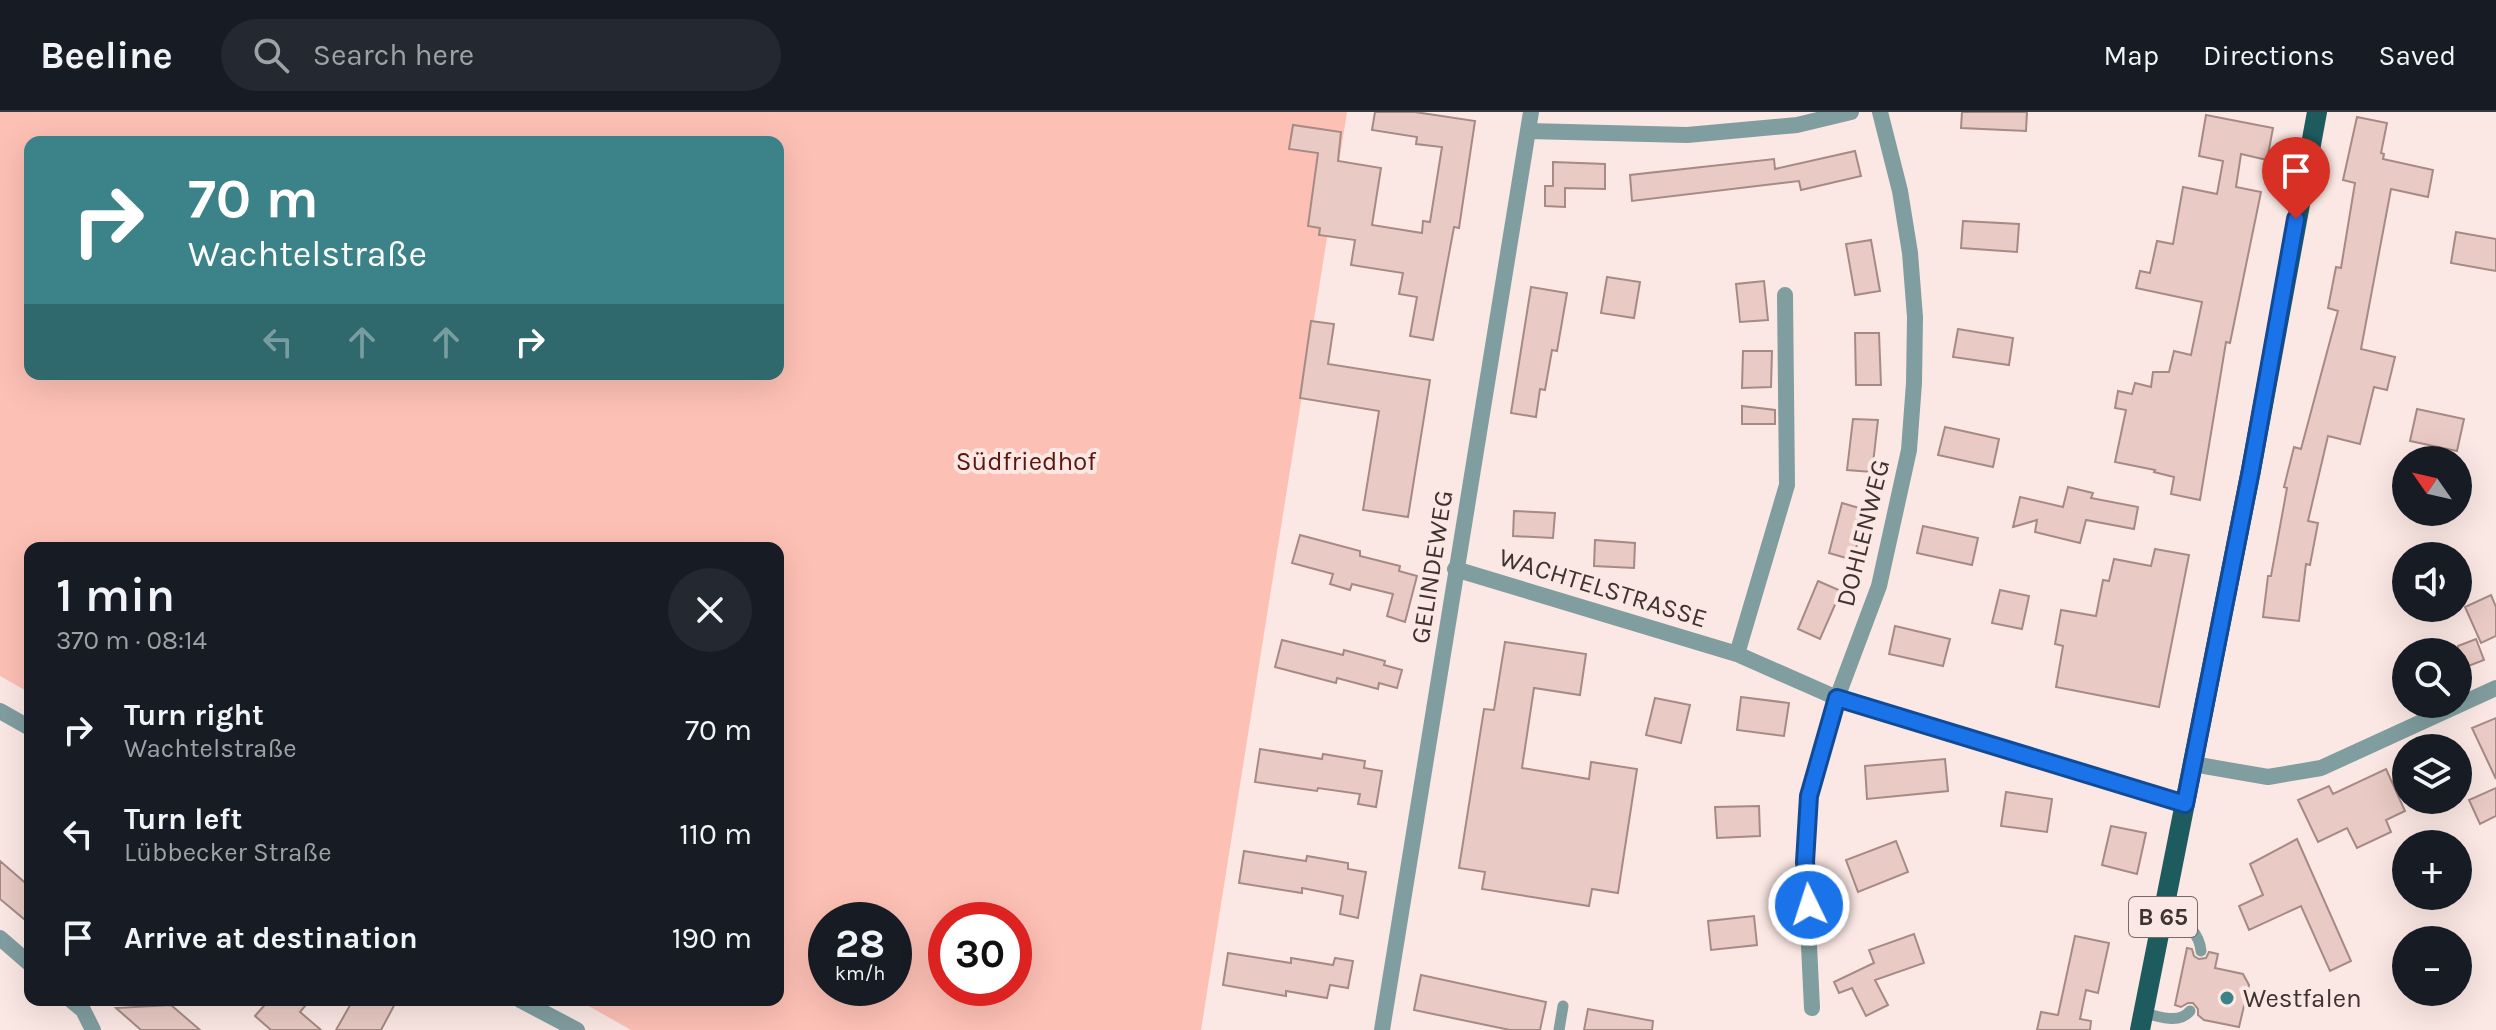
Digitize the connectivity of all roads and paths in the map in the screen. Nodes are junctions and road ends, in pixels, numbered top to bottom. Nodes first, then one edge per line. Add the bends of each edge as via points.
1 (1531, 112) edge
2 (1851, 112) edge
3 (1880, 112) edge
4 (2317, 112) edge
5 (1528, 131) junction
6 (1785, 295) dead end
7 (1455, 569) junction
8 (1737, 654) junction
9 (2496, 688) edge
10 (1837, 698) junction
11 (0, 711) edge
12 (24, 725) edge
13 (2193, 764) junction
14 (2185, 804) junction
15 (2165, 907) junction
16 (0, 938) edge
17 (2201, 951) dead end
18 (24, 959) edge
19 (78, 1006) edge
20 (531, 1006) edge
21 (1563, 1006) dead end
22 (1812, 1008) dead end
23 (2190, 1011) dead end
24 (2142, 1022) edge
25 (93, 1030) edge
26 (577, 1030) edge
27 (1382, 1030) edge
28 (1559, 1030) edge

1 - 5 street, GELINDEWEG
2 - 5 street via 1797,125 1687,135
3 - 10 street, DOHLENWEG via 1910,253 1914,383 1909,450 1886,559
4 - 13 main road, B 65
5 - 7 street, GELINDEWEG
6 - 8 street via 1787,485
7 - 8 street, WACHTELSTRASSE
7 - 27 street, GELINDEWEG
8 - 10 street, WACHTELSTRASSE
9 - 13 street via 2321,768 2268,777
10 - 14 street, WACHTELSTRASSE
10 - 22 street, DOHLENWEG via 1809,796 1805,862
11 - 12 street
13 - 14 main road, B 65
14 - 15 main road, B 65
15 - 17 lane via 2192,929
15 - 24 main road, B 65
16 - 18 street
19 - 25 street
20 - 26 street
21 - 28 lane
23 - 24 lane via 2184,1018

